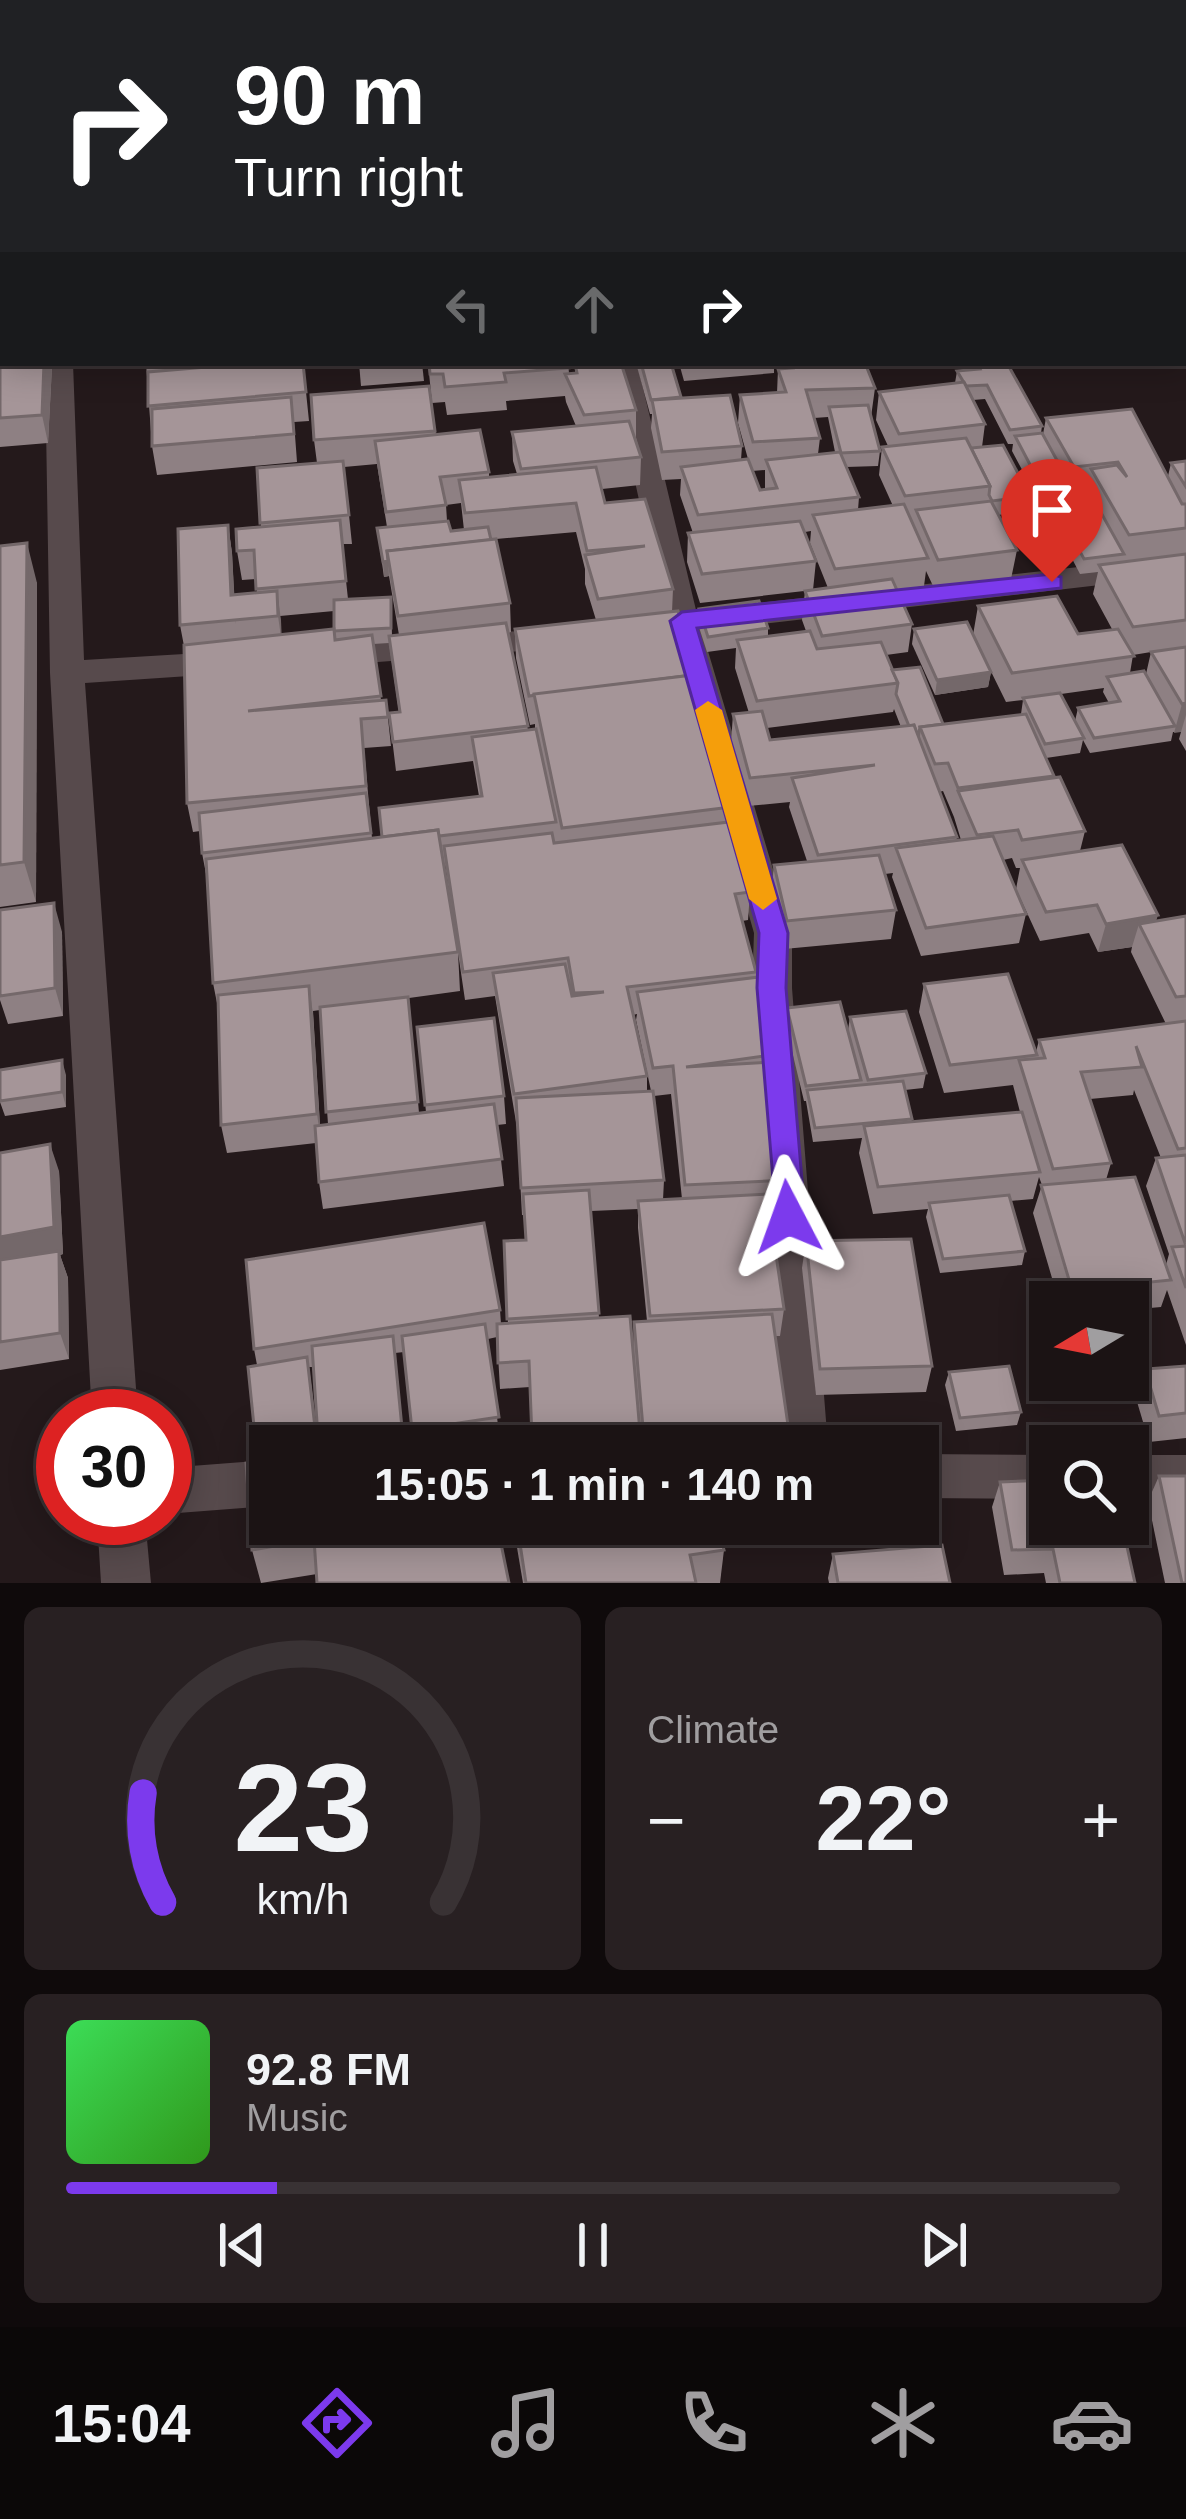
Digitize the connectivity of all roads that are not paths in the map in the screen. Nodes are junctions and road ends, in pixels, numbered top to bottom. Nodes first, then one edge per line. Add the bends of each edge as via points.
1 (58, 366) edge
2 (624, 366) edge
3 (1186, 565) edge
4 (682, 621) junction
5 (67, 674) junction
6 (113, 1389) edge
7 (803, 1425) edge
8 (939, 1476) edge
9 (1029, 1477) edge
10 (1149, 1477) edge
11 (1186, 1478) edge
12 (249, 1485) edge
13 (192, 1489) edge
14 (124, 1545) edge
15 (126, 1583) edge

1 - 5 street
2 - 4 street
3 - 4 street
4 - 5 street via 572,638
4 - 7 street via 773,933
5 - 6 street
8 - 9 street
10 - 11 street
12 - 13 street
14 - 15 street

